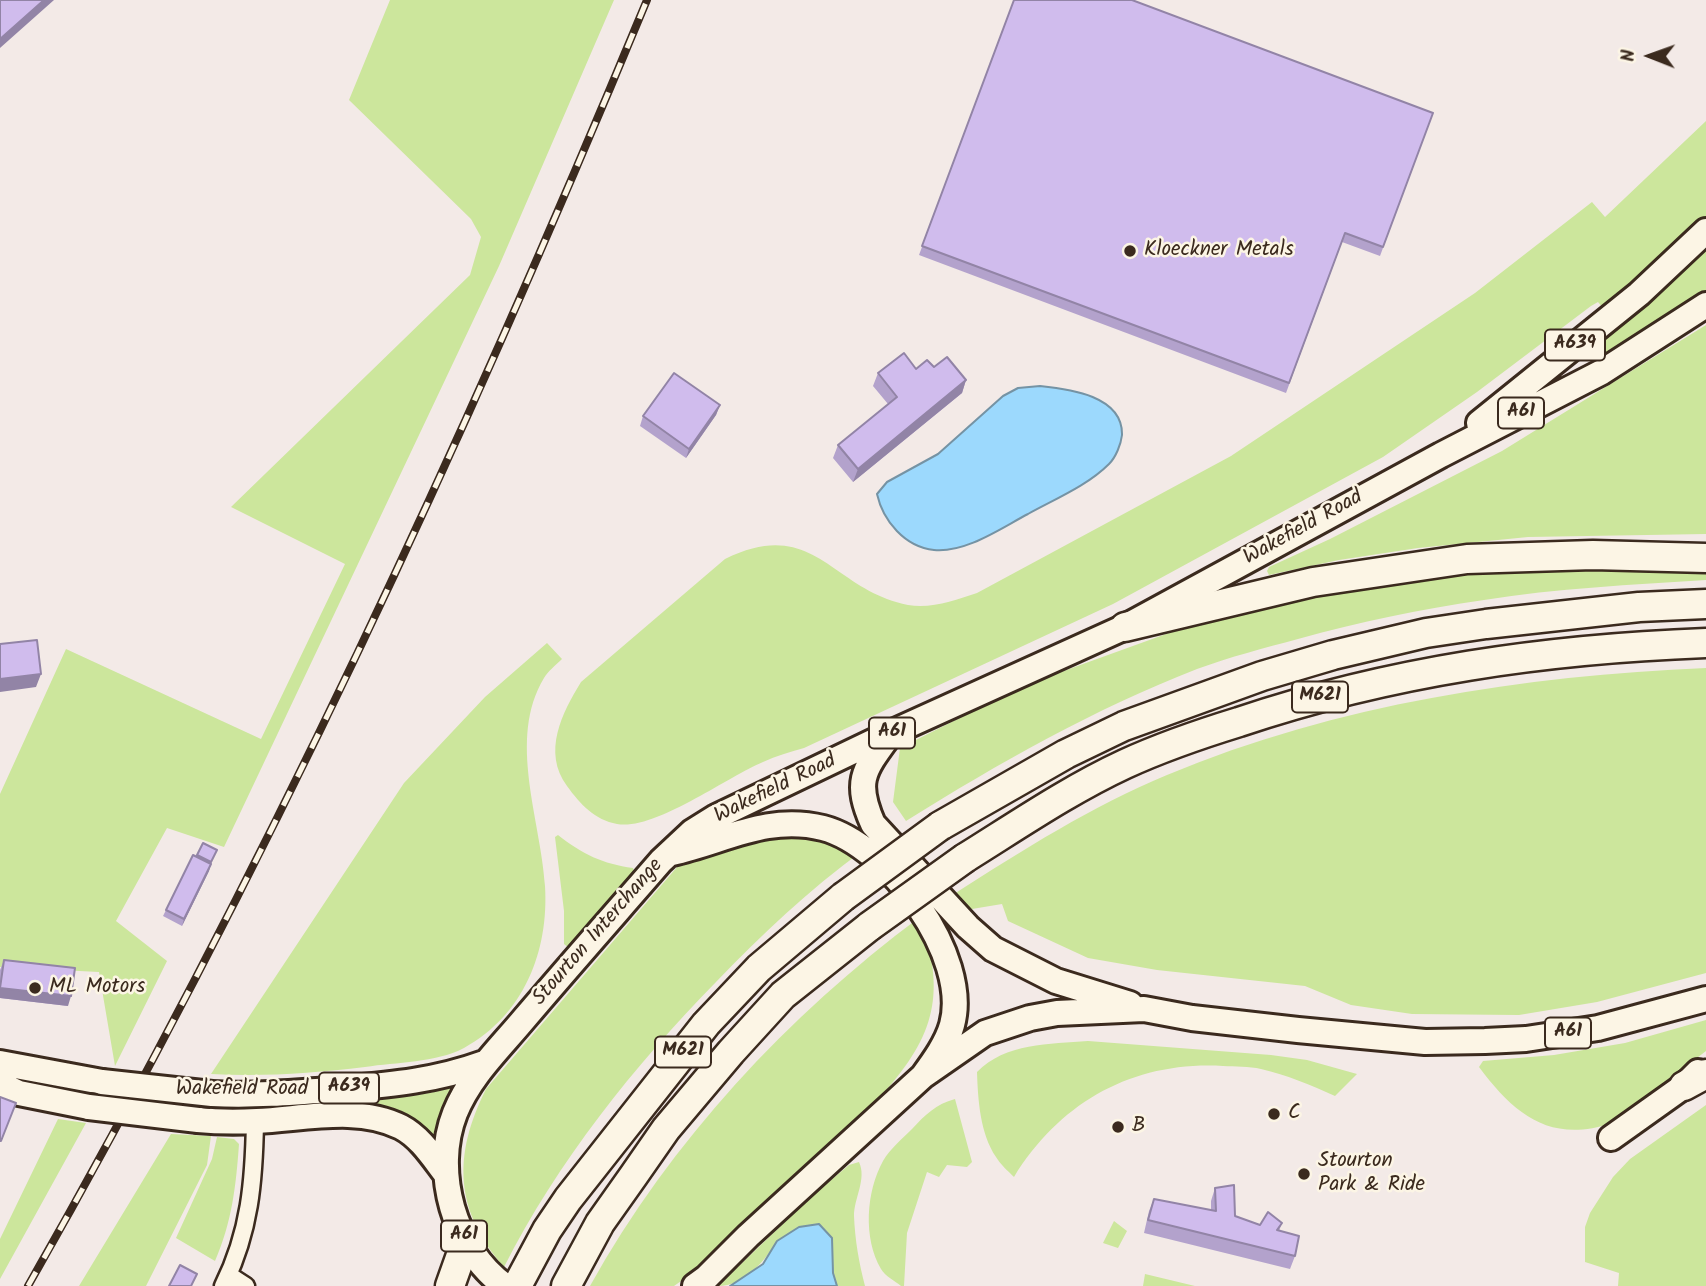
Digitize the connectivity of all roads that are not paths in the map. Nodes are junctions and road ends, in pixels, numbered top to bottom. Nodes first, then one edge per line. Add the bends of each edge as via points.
1 (1706, 231) edge
2 (1706, 305) edge
3 (1441, 455) junction
4 (1706, 558) edge
5 (1706, 604) edge
6 (1125, 627) junction
7 (1706, 643) edge
8 (891, 733) junction
9 (668, 854) junction
10 (1706, 999) edge
11 (1144, 1009) junction
12 (0, 1063) edge
13 (484, 1063) junction
14 (1706, 1064) edge
15 (923, 1076) junction
16 (1695, 1080) edge
17 (0, 1084) edge
18 (255, 1121) junction
19 (1611, 1138) dead end
20 (445, 1173) junction
21 (466, 1241) junction
22 (226, 1280) edge
23 (246, 1286) edge
24 (450, 1286) edge
25 (505, 1286) edge
26 (517, 1286) edge
27 (566, 1286) edge
28 (695, 1286) edge

1 - 3 main road, A639 via 1639,294
2 - 3 main road, Wakefield Road / A61 via 1602,372
3 - 6 main road, Wakefield Road / A61
4 - 6 highway via 1467,559 1313,582
5 - 26 highway, M621, bridge via 1486,624 1333,655 1124,726 940,826 843,897 759,968 706,1024 547,1230
6 - 8 main road, Wakefield Road / A61
7 - 27 highway, M621, bridge via 1490,661 1351,688 1192,737 1069,793 965,858 783,995 666,1129 590,1240
8 - 9 main road, Wakefield Road / A61 via 716,817
8 - 11 main road, Wakefield Road / A61 via 870,761 861,786 864,804 873,824 968,928 993,949 1056,981
9 - 13 main road, Stourton Interchange / A61
9 - 15 main road, Stourton Interchange / A61 via 744,830 798,825 823,828 852,841 889,870 937,935 954,986 952,1025
10 - 11 main road, A61 via 1598,1028 1527,1039 1426,1042 1275,1028
11 - 15 main road, A61 via 1030,1018 985,1032
12 - 13 main road, Wakefield Road / A639, bridge via 102,1082 212,1094 417,1082
13 - 20 main road, Stourton Interchange / A61 via 455,1112
14 - 16 main road
15 - 28 main road, Stourton Interchange / A61
16 - 19 main road
17 - 18 main road, Wakefield Road / A639, bridge via 19,1093 89,1107 198,1120
18 - 20 main road, Wakefield Road / A639 via 369,1116 401,1127 419,1140
18 - 22 street via 252,1196 244,1235
20 - 21 main road, Stourton Interchange / A61
21 - 24 highway
21 - 25 main road, Stourton Interchange / A61
22 - 23 street

